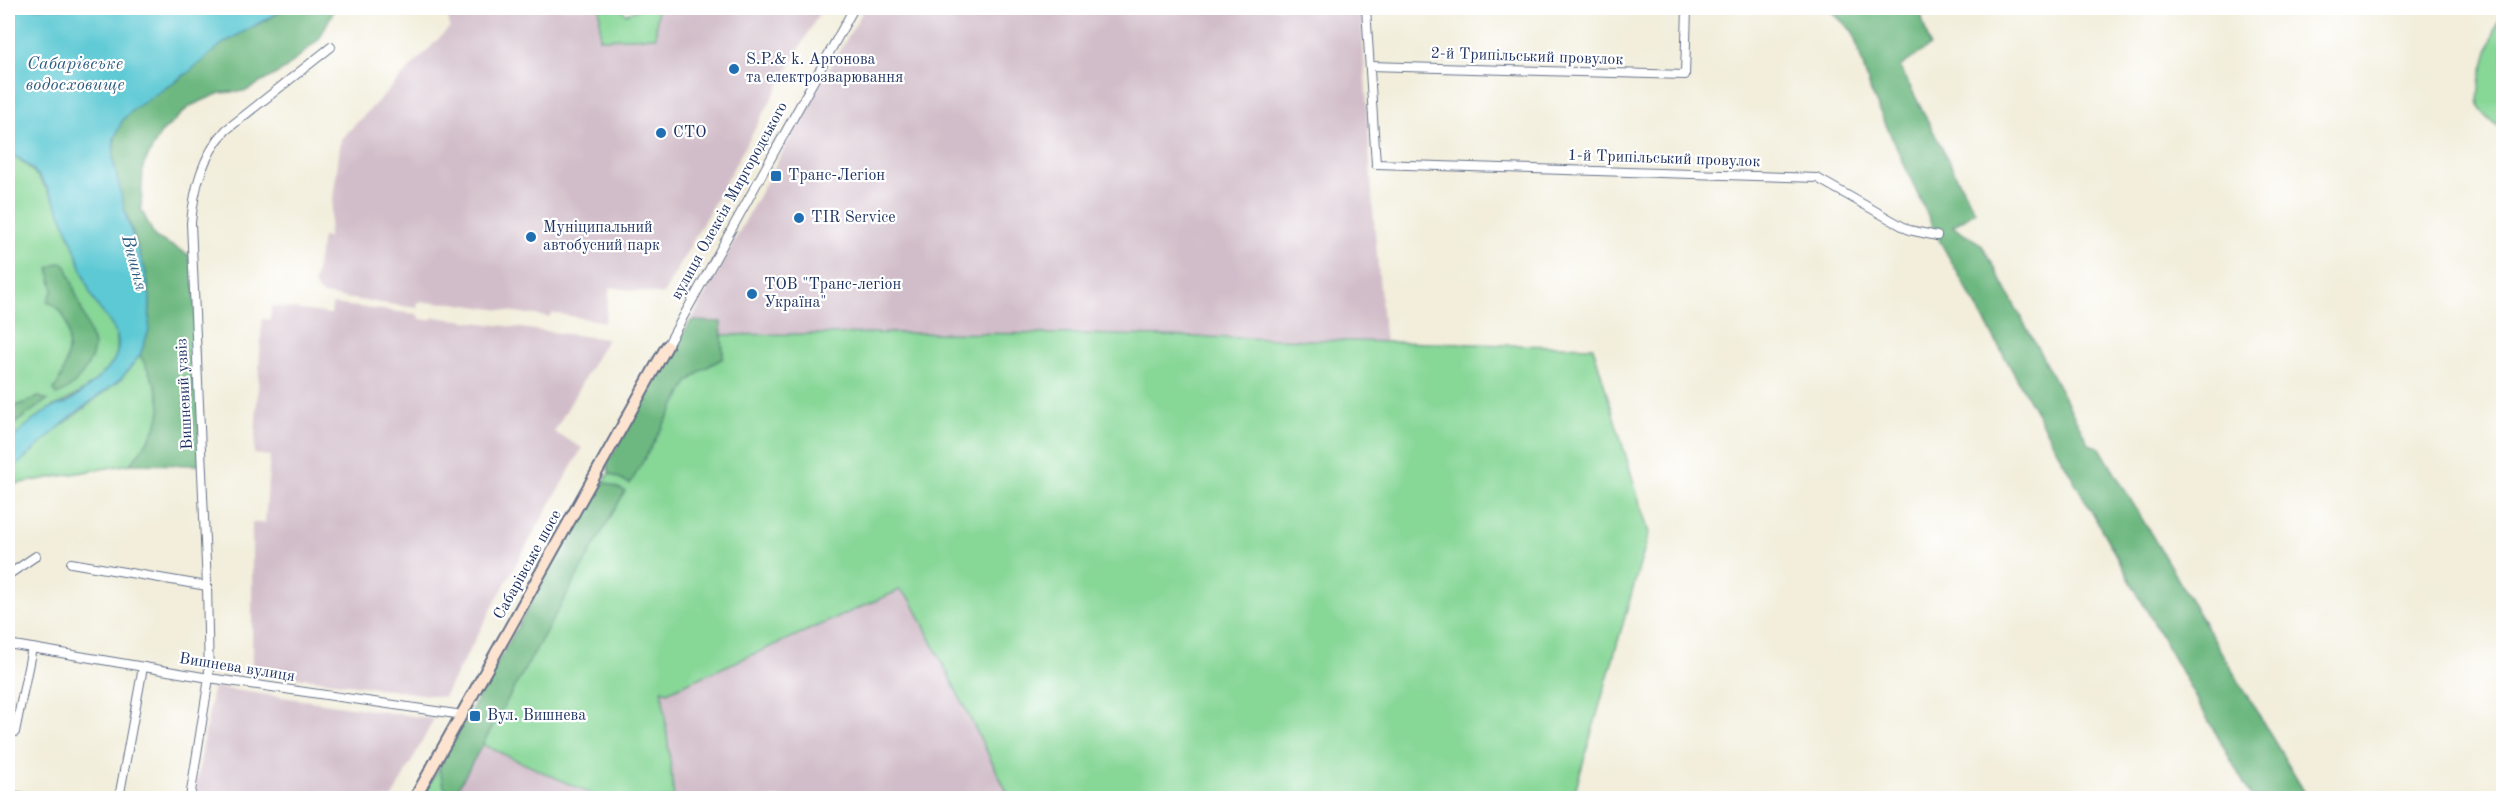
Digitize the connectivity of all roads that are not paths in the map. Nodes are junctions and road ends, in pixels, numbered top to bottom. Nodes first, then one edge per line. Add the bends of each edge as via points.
1 (854, 8) edge
2 (1366, 8) edge
3 (1687, 8) edge
4 (331, 47) dead end
5 (1370, 66) junction
6 (1937, 236) dead end
7 (667, 346) joint
8 (36, 556) dead end
9 (72, 563) dead end
10 (8, 575) edge
11 (207, 586) junction
12 (8, 644) edge
13 (32, 648) junction
14 (143, 667) junction
15 (209, 678) junction
16 (463, 715) junction
17 (8, 732) edge
18 (8, 795) edge
19 (34, 798) edge
20 (119, 798) edge
21 (190, 798) edge
22 (415, 798) edge

1 - 7 street, вулиця Олексія Миргородського
2 - 5 street
3 - 5 street, 2-й Трипільський провулок via 1685,75
4 - 11 street, Вишневий узвіз via 217,139 205,159 196,190 192,235
5 - 6 street, 1-й Трипільський провулок via 1376,164 1817,178 1909,230
7 - 16 street, Сабарівське шосе
8 - 10 street
9 - 11 street
11 - 15 street, Вишневий узвіз
12 - 13 street, Вишнева вулиця
13 - 14 street, Вишнева вулиця
13 - 17 street via 15,732
14 - 15 street, Вишнева вулиця
14 - 20 street
15 - 16 street, Вишнева вулиця
15 - 21 street, Вишневий узвіз
16 - 22 street, Сабарівське шосе
18 - 19 street

